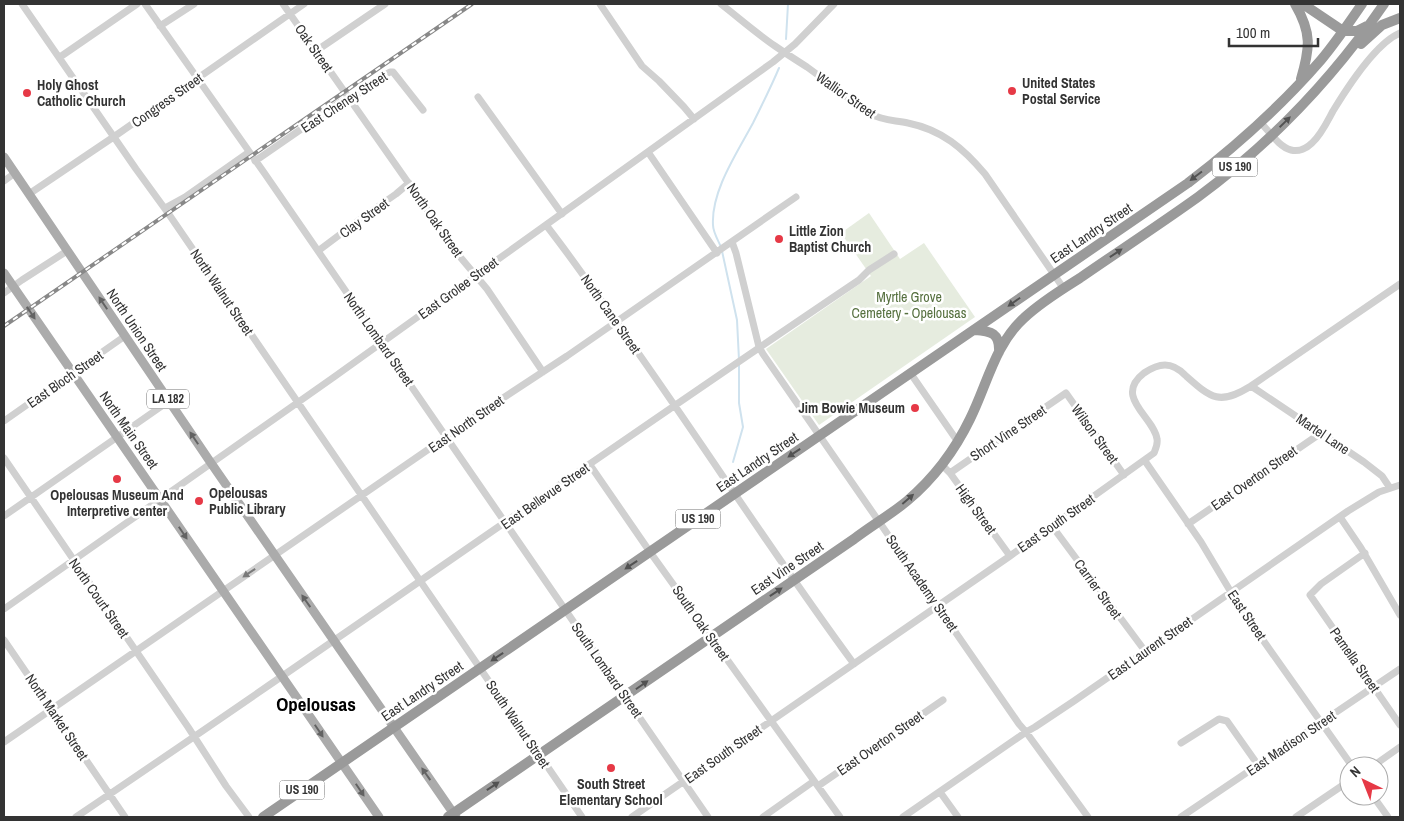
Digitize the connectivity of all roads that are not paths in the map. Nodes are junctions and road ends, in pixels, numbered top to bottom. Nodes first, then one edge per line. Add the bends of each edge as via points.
1 (22, 4) edge
2 (137, 4) edge
3 (145, 4) edge
4 (194, 4) edge
5 (283, 4) edge
6 (304, 4) edge
7 (385, 4) edge
8 (600, 4) edge
9 (721, 4) edge
10 (834, 4) edge
11 (1295, 4) edge
12 (1303, 4) edge
13 (1362, 4) edge
14 (1384, 4) edge
15 (290, 13) junction
16 (1400, 18) edge
17 (1369, 25) junction
18 (160, 26) junction
19 (1343, 31) junction
20 (1400, 33) edge
21 (316, 51) junction
22 (785, 53) junction
23 (60, 57) junction
24 (1338, 65) junction
25 (197, 79) junction
26 (1301, 82) junction
27 (347, 95) junction
28 (478, 97) dead end
29 (423, 110) dead end
30 (694, 119) junction
31 (1260, 122) junction
32 (1272, 135) junction
33 (115, 136) junction
34 (648, 152) junction
35 (252, 156) junction
36 (4, 157) edge
37 (15, 174) junction
38 (4, 181) edge
39 (409, 183) junction
40 (29, 194) junction
41 (796, 197) dead end
42 (165, 208) junction
43 (562, 214) junction
44 (546, 225) junction
45 (732, 242) junction
46 (720, 250) junction
47 (67, 251) junction
48 (318, 251) junction
49 (894, 254) dead end
50 (4, 273) edge
51 (1054, 274) junction
52 (476, 275) junction
53 (1400, 284) edge
54 (13, 287) junction
55 (1064, 289) junction
56 (4, 293) edge
57 (616, 322) junction
58 (975, 330) junction
59 (125, 336) junction
60 (381, 343) junction
61 (759, 347) junction
62 (999, 353) junction
63 (543, 372) junction
64 (72, 373) junction
65 (910, 374) junction
66 (1251, 386) junction
67 (1066, 393) joint
68 (170, 401) junction
69 (298, 401) junction
70 (675, 405) junction
71 (4, 421) edge
72 (1321, 433) junction
73 (820, 436) junction
74 (118, 437) junction
75 (447, 438) junction
76 (958, 442) junction
77 (4, 458) edge
78 (1145, 461) junction
79 (211, 463) junction
80 (590, 464) junction
81 (941, 464) junction
82 (950, 473) junction
83 (1124, 475) junction
84 (1400, 485) edge
85 (1390, 488) junction
86 (735, 493) junction
87 (362, 496) junction
88 (30, 497) junction
89 (160, 499) junction
90 (4, 516) edge
91 (1340, 517) junction
92 (879, 521) junction
93 (505, 523) junction
94 (1188, 524) junction
95 (1052, 526) junction
96 (650, 552) junction
97 (1365, 553) junction
98 (275, 556) junction
99 (1010, 556) junction
100 (73, 560) junction
101 (794, 580) junction
102 (420, 581) junction
103 (223, 591) junction
104 (1231, 592) junction
105 (937, 606) junction
106 (4, 609) edge
107 (566, 610) junction
108 (1400, 616) edge
109 (711, 637) junction
110 (4, 640) edge
111 (334, 641) junction
112 (136, 651) junction
113 (1145, 651) junction
114 (854, 664) junction
115 (480, 668) junction
116 (1400, 669) edge
117 (281, 676) junction
118 (1373, 687) junction
119 (625, 696) junction
120 (943, 700) dead end
121 (51, 709) junction
122 (771, 721) junction
123 (1321, 722) junction
124 (1400, 725) edge
125 (393, 727) junction
126 (1026, 732) junction
127 (194, 737) junction
128 (4, 742) edge
129 (1181, 742) dead end
130 (1400, 747) edge
131 (540, 755) junction
132 (1345, 756) edge
133 (1387, 756) edge
134 (342, 764) junction
135 (1258, 765) junction
136 (684, 781) junction
137 (816, 784) junction
138 (1339, 788) edge
139 (940, 792) junction
140 (109, 795) junction
141 (1380, 806) edge
142 (452, 816) edge
143 (76, 817) edge
144 (125, 817) edge
145 (249, 817) edge
146 (263, 817) edge
147 (379, 817) edge
148 (582, 817) edge
149 (632, 817) edge
150 (708, 817) edge
151 (763, 817) edge
152 (840, 817) edge
153 (903, 817) edge
154 (958, 817) edge
155 (1088, 817) edge
156 (1181, 817) edge
157 (1296, 817) edge
158 (1388, 817) edge

1 - 23 street, North Walnut Street
2 - 23 street
3 - 18 street, North Lombard Street
4 - 18 street
5 - 15 street, Oak Street
6 - 15 street, Congress Street
7 - 21 street
8 - 30 street via 642,66
9 - 22 street, Wallior Street
10 - 22 street, East Grolee Street
11 - 26 highway via 1308,32 1307,60
12 - 19 highway
13 - 19 highway, US 190
14 - 17 highway, US 190
15 - 21 street, Oak Street
15 - 25 street, Congress Street
16 - 24 highway via 1378,29
17 - 19 highway via 1357,31
17 - 24 highway, US 190
18 - 25 street, North Lombard Street
19 - 26 highway, US 190
20 - 32 street via 1375,53 1307,147 1293,151
21 - 27 street, Oak Street
22 - 30 street, East Grolee Street
22 - 51 street, Wallior Street via 873,115 922,127 961,148 985,174
23 - 33 street, North Walnut Street
32 -> 24 highway, US 190
25 - 33 street, Congress Street
25 - 35 street, North Lombard Street
26 - 31 highway, US 190
27 - 29 street, East Cheney Street via 359,93 393,72
27 - 35 street, East Cheney Street via 333,107
27 - 39 street, North Oak Street
28 - 43 street
30 - 34 street, East Grolee Street
31 - 32 street
31 -> 51 highway, East Landry Street / US 190 via 1188,183
55 -> 32 highway, East Vine Street / US 190 via 1222,179
33 - 40 street, Congress Street
33 - 42 street, North Walnut Street
34 - 43 street, East Grolee Street
34 - 46 street
35 - 42 street, East Cheney Street
35 - 48 street, North Lombard Street
36 - 37 main road, North Union Street / LA 182
37 - 38 street
37 - 40 main road, North Union Street / LA 182
39 - 48 street, Clay Street
39 - 52 street, North Oak Street
40 - 47 main road, North Union Street / LA 182
41 - 45 street, East North Street
42 - 69 street, North Walnut Street
43 - 44 street, East Grolee Street
44 - 52 street, East Grolee Street
44 - 57 street, North Cane Street
45 - 46 street, East North Street
45 - 61 street
46 - 57 street, East North Street
47 - 54 street
59 -> 47 main road, North Union Street / LA 182
48 - 60 street, North Lombard Street
49 - 61 street, East Bellevue Street
50 - 54 main road, North Main Street
51 - 55 street, Wallior Street
51 -> 58 highway, East Landry Street / US 190
52 - 60 street, East Grolee Street
52 - 63 street, North Oak Street
53 - 66 street, East South Street
54 - 56 street
54 -> 64 main road, North Main Street
55 - 62 highway, East Vine Street / US 190 via 1023,319 1007,337
57 - 63 street, East North Street
57 - 70 street, North Cane Street
58 - 62 highway via 996,336
58 - 65 highway, East Landry Street / US 190
59 - 64 street, East Bloch Street
59 - 68 main road, North Union Street / LA 182
60 - 69 street, East Grolee Street
60 - 75 street, North Lombard Street
61 - 70 street, East Bellevue Street
61 - 73 street, South Academy Street
62 - 76 highway, East Vine Street / US 190
63 - 75 street, East North Street
64 - 71 street, East Bloch Street
64 - 74 main road, North Main Street
65 - 73 highway, East Landry Street / US 190
65 - 76 street
66 - 72 street, Martel Lane
66 - 78 street, East South Street via 1230,397 1215,397 1173,366 1157,365 1144,373 1134,385 1134,400 1154,431 1158,446
67 - 82 street, Short Vine Street
67 - 83 street, Wilson Street
68 - 74 street
79 -> 68 main road, North Union Street / LA 182
69 - 79 street, East Grolee Street
69 - 87 street, North Walnut Street
70 - 80 street, East Bellevue Street
70 - 86 street, North Cane Street
72 - 85 street, Martel Lane via 1382,476
72 - 94 street, East Overton Street
73 -> 86 highway, East Landry Street / US 190
73 - 92 street, South Academy Street
74 - 88 street
74 - 89 main road, North Main Street
75 - 87 street, East North Street
75 - 93 street, North Lombard Street
76 - 81 highway, East Vine Street / US 190
77 - 88 street, North Court Street
78 - 83 street, East South Street
78 - 94 street, East Street
79 - 89 street, East Grolee Street
79 - 98 main road, North Union Street / LA 182
80 - 93 street, East Bellevue Street
80 - 96 street, South Oak Street
81 - 82 street, High Street
92 -> 81 highway, East Vine Street / US 190 via 918,490
82 - 99 street, High Street
83 - 95 street, East South Street
84 - 85 street, East Laurent Street
85 - 91 street, East Laurent Street
86 - 96 highway, East Landry Street / US 190
86 - 101 street, North Cane Street
87 - 98 street, East North Street
87 - 102 street, North Walnut Street
88 - 90 street
88 - 100 street, North Court Street
89 - 100 street, East Grolee Street
89 -> 103 main road, North Main Street
91 - 97 street
91 - 104 street, East Laurent Street
92 - 101 highway, East Vine Street / US 190
92 - 105 street, South Academy Street
93 - 102 street, East Bellevue Street
93 - 107 street, South Lombard Street
94 - 104 street, East Street
95 - 99 street, East South Street
95 - 113 street, Carrier Street
96 -> 107 highway, East Landry Street / US 190
96 - 109 street, South Oak Street
97 - 108 street
97 - 118 street, Pamella Street via 1310,595
98 -> 103 street, East North Street
111 -> 98 main road, North Union Street / LA 182
99 - 105 street, East South Street
100 - 106 street, East Grolee Street
100 - 112 street, North Court Street
109 -> 101 highway, East Vine Street / US 190
101 - 114 street, North Cane Street
102 - 111 street, East Bellevue Street
102 - 115 street, South Walnut Street
103 - 112 street, East North Street
103 - 117 main road, North Main Street
104 - 113 street, East Laurent Street
104 - 123 street, East Street
105 - 114 street, East South Street
105 - 126 street, South Academy Street
107 -> 115 highway, East Landry Street / US 190
107 - 119 street, South Lombard Street
119 -> 109 highway, East Vine Street / US 190
109 - 122 street, South Oak Street
110 - 121 street, North Market Street
111 - 117 street, East Bellevue Street
111 - 125 main road, LA 182
112 - 121 street, East North Street
112 - 127 street, North Court Street
113 - 126 street, East Laurent Street
114 - 122 street, East South Street
115 - 125 highway, East Landry Street / US 190
115 - 131 street, South Walnut Street
116 - 118 street, East Madison Street
117 - 127 street, East Bellevue Street
117 -> 134 main road, North Main Street
118 - 123 street, East Madison Street
118 - 124 street, Pamella Street
119 - 131 highway, East Vine Street / US 190
119 - 136 street, South Lombard Street
120 - 137 street, East Overton Street
121 - 128 street, East North Street
121 - 140 street, North Market Street
122 - 136 street, East South Street
122 - 137 street, South Oak Street
123 - 132 street, East Street
123 - 135 street, East Madison Street
125 - 134 highway, East Landry Street / US 190
142 -> 125 main road, LA 182
126 - 139 street, East Laurent Street
126 - 155 street, South Academy Street
127 - 140 street, East Bellevue Street
127 - 145 street, North Court Street
129 - 135 street via 1219,719 1227,721
130 - 133 street
142 -> 131 highway, East Vine Street / US 190
131 - 148 street, South Walnut Street
134 - 146 highway, East Landry Street / US 190
134 -> 147 main road, North Main Street
135 - 156 street, East Madison Street
136 - 149 street, East South Street
136 - 150 street, South Lombard Street
137 - 151 street, East Overton Street
137 - 152 street, South Oak Street
138 - 157 street
139 - 153 street, East Laurent Street
139 - 154 street
140 - 143 street, East Bellevue Street
140 - 144 street, North Market Street
141 - 158 street

